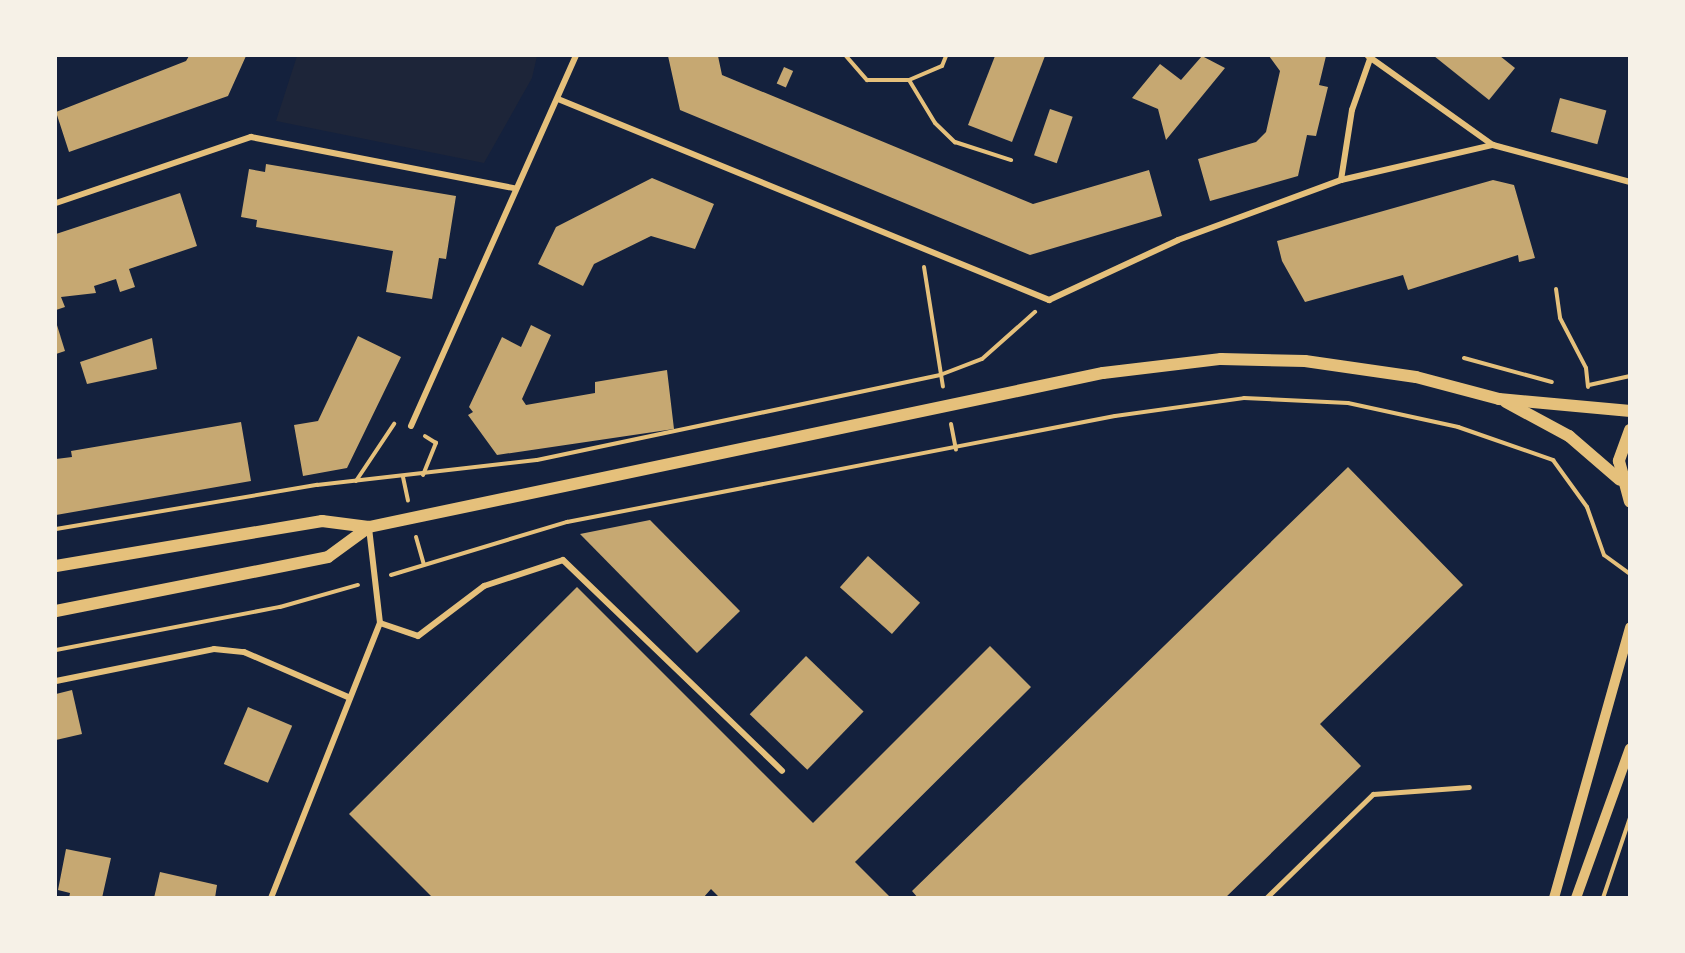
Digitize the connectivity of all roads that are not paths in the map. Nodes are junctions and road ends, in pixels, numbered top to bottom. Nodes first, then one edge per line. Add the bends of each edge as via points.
1 (576, 56) edge
2 (1370, 56) edge
3 (558, 99) junction
4 (1493, 145) junction
5 (1341, 180) junction
6 (1629, 182) edge
7 (514, 188) junction
8 (56, 203) edge
9 (1499, 399) junction
10 (1629, 411) edge
11 (411, 426) road end
12 (1629, 430) edge
13 (1620, 480) junction
14 (1629, 502) edge
15 (369, 527) junction
16 (56, 566) edge
17 (56, 611) edge
18 (380, 623) junction
19 (1629, 627) edge
20 (56, 681) edge
21 (348, 697) junction
22 (1629, 748) edge
23 (782, 771) dead end
24 (1469, 787) dead end
25 (271, 897) edge
26 (1266, 897) edge
27 (1554, 897) edge
28 (1576, 897) edge

1 - 3 street
2 - 4 street
2 - 5 street via 1352,110
3 - 5 street via 1049,300 1178,240
3 - 7 street
4 - 5 street
4 - 6 street
7 - 8 street via 252,137
7 - 11 street
9 - 10 main road via 1582,410
9 - 13 main road via 1569,436
9 - 15 main road via 1365,369 1221,359 1103,373
12 - 13 main road via 1619,461
13 - 14 main road
15 - 16 main road via 322,521
15 - 17 main road via 328,557
15 - 18 street
18 - 21 street
18 - 23 street via 418,636 484,586 563,560
19 - 27 street
20 - 21 street via 214,649 244,652
21 - 25 street
22 - 28 street
24 - 26 lane via 1373,794

